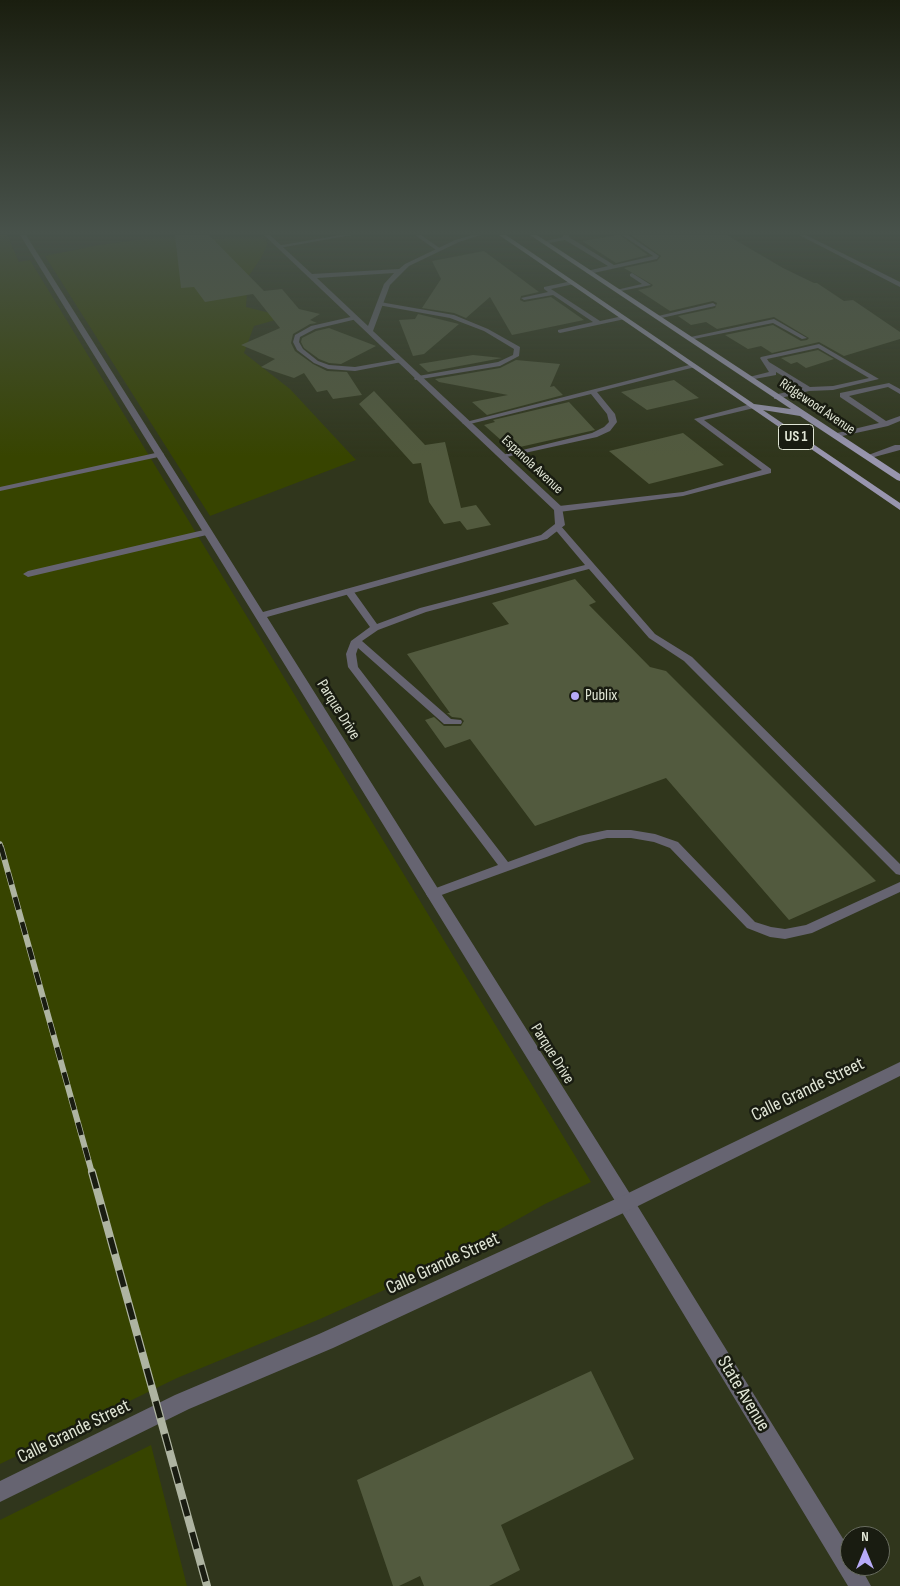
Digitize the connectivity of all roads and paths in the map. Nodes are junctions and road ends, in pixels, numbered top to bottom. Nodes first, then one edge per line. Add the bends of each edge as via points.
1 (70, 309) edge
2 (346, 309) edge
3 (378, 309) edge
4 (410, 309) edge
5 (578, 309) edge
6 (610, 309) edge
7 (645, 309) edge
8 (694, 309) edge
9 (657, 317) junction
10 (355, 318) junction
11 (623, 318) junction
12 (599, 323) junction
13 (560, 331) dead end
14 (369, 332) junction
15 (689, 338) junction
16 (804, 338) dead end
17 (400, 361) junction
18 (766, 362) junction
19 (693, 366) junction
20 (418, 378) junction
21 (749, 378) junction
22 (809, 390) junction
23 (593, 392) junction
24 (900, 392) edge
25 (777, 397) junction
26 (751, 406) junction
27 (809, 418) junction
28 (900, 418) edge
29 (466, 423) junction
30 (885, 424) junction
31 (836, 436) junction
32 (900, 448) edge
33 (160, 454) junction
34 (502, 456) junction
35 (867, 456) junction
36 (900, 478) edge
37 (0, 489) edge
38 (900, 507) edge
39 (558, 510) junction
40 (557, 527) junction
41 (208, 532) junction
42 (591, 566) junction
43 (28, 574) dead end
44 (350, 591) junction
45 (260, 616) junction
46 (376, 628) junction
47 (356, 641) junction
48 (457, 722) dead end
49 (506, 867) junction
50 (900, 871) edge
51 (900, 887) edge
52 (432, 894) junction
53 (900, 1069) edge
54 (626, 1202) junction
55 (0, 1492) edge
56 (860, 1586) edge

1 - 33 street, Parque Drive
2 - 10 street, Espanola Avenue
3 - 14 street
4 - 20 lane via 452,316 518,348 516,356 500,364
5 - 12 lane
6 - 11 main road, US 1
7 - 9 main road, US 1
8 - 9 lane
9 - 15 main road, US 1
10 - 14 street, Espanola Avenue
10 - 17 lane via 312,327 297,336 296,342 300,350 316,362 328,366 355,369
11 - 12 lane
11 - 19 main road, US 1
12 - 13 lane
14 - 17 street, Espanola Avenue
15 - 16 lane via 774,320
15 - 21 main road, Ridgewood Avenue / US 1
17 - 20 street, Espanola Avenue
18 - 21 lane via 773,373
18 - 22 lane
18 - 22 lane via 763,358 819,346 875,378
19 - 23 lane
19 - 26 main road, US 1
20 - 29 street, Espanola Avenue
21 - 25 main road, Ridgewood Avenue / US 1
22 - 25 lane
23 - 29 lane
23 - 34 lane via 611,414 613,422 607,429 594,435
24 - 30 lane via 889,385 843,395
25 - 27 main road, Ridgewood Avenue / US 1
26 - 27 main road via 784,410
26 - 38 main road, US 1
26 - 39 lane via 698,419 768,472 683,494
27 - 31 main road, Ridgewood Avenue / US 1
28 - 30 lane
29 - 34 street, Espanola Avenue
30 - 31 lane
31 - 35 main road, Ridgewood Avenue / US 1
32 - 35 lane
33 - 37 lane
33 - 41 street, Parque Drive
34 - 39 street, Espanola Avenue
35 - 36 main road, Ridgewood Avenue / US 1
39 - 40 street, Espanola Avenue via 560,525
40 - 42 lane
40 - 44 street via 544,537
41 - 43 lane
41 - 45 street, Parque Drive
42 - 46 lane via 423,610
42 - 50 lane via 652,636 688,659
44 - 45 street
44 - 46 lane
45 - 52 street, Parque Drive
46 - 47 lane
47 - 48 lane via 448,722
47 - 49 lane via 351,654 354,667
49 - 51 lane via 583,839 607,834 655,838 674,845 751,924 785,934 808,930
49 - 52 lane
52 - 54 street, Parque Drive
53 - 54 street, Calle Grande Street
54 - 55 street, Calle Grande Street via 326,1341 182,1402
54 - 56 street, State Avenue

